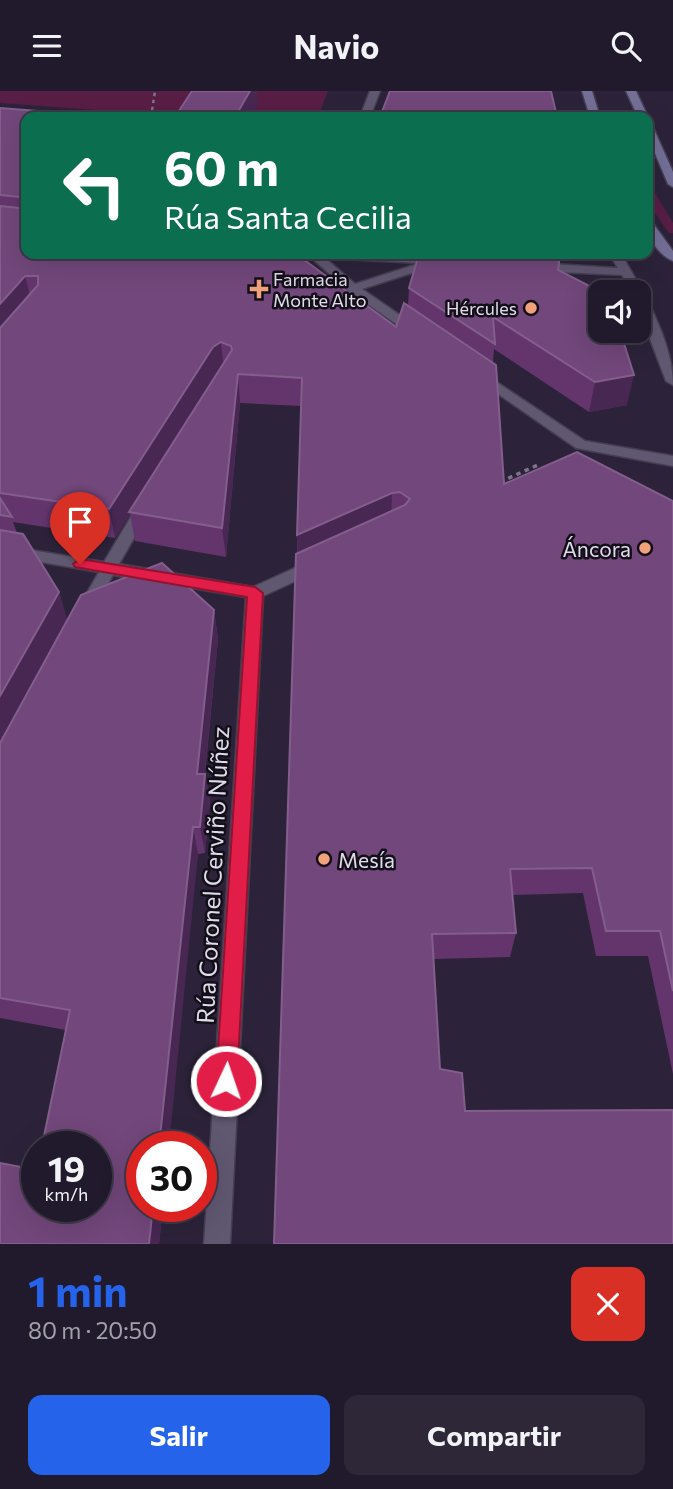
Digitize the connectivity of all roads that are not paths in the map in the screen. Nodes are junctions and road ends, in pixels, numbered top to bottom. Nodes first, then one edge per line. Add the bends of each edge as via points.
1 (375, 91) edge
2 (587, 91) edge
3 (631, 91) edge
4 (367, 112) edge
5 (593, 112) edge
6 (641, 112) edge
7 (653, 138) edge
8 (673, 184) edge
9 (653, 233) edge
10 (673, 258) edge
11 (321, 259) edge
12 (398, 259) edge
13 (618, 259) edge
14 (530, 267) edge
15 (624, 272) junction
16 (629, 280) edge
17 (353, 288) junction
18 (651, 326) edge
19 (433, 343) edge
20 (467, 367) edge
21 (673, 381) edge
22 (673, 461) edge
23 (153, 492) edge
24 (0, 550) edge
25 (326, 560) edge
26 (107, 568) junction
27 (255, 593) junction
28 (76, 627) edge
29 (217, 1244) edge

1 - 4 street
2 - 5 main road
3 - 6 main road
7 - 8 main road
9 - 10 main road
11 - 17 street
12 - 17 street via 447,262
13 - 15 street
14 - 15 street
15 - 16 street
17 - 19 street
18 - 21 street
20 - 22 street via 581,445
23 - 26 street
24 - 26 street
25 - 27 street
26 - 27 street
26 - 28 street
27 - 29 street, Rúa Coronel Cerviño Núñez

